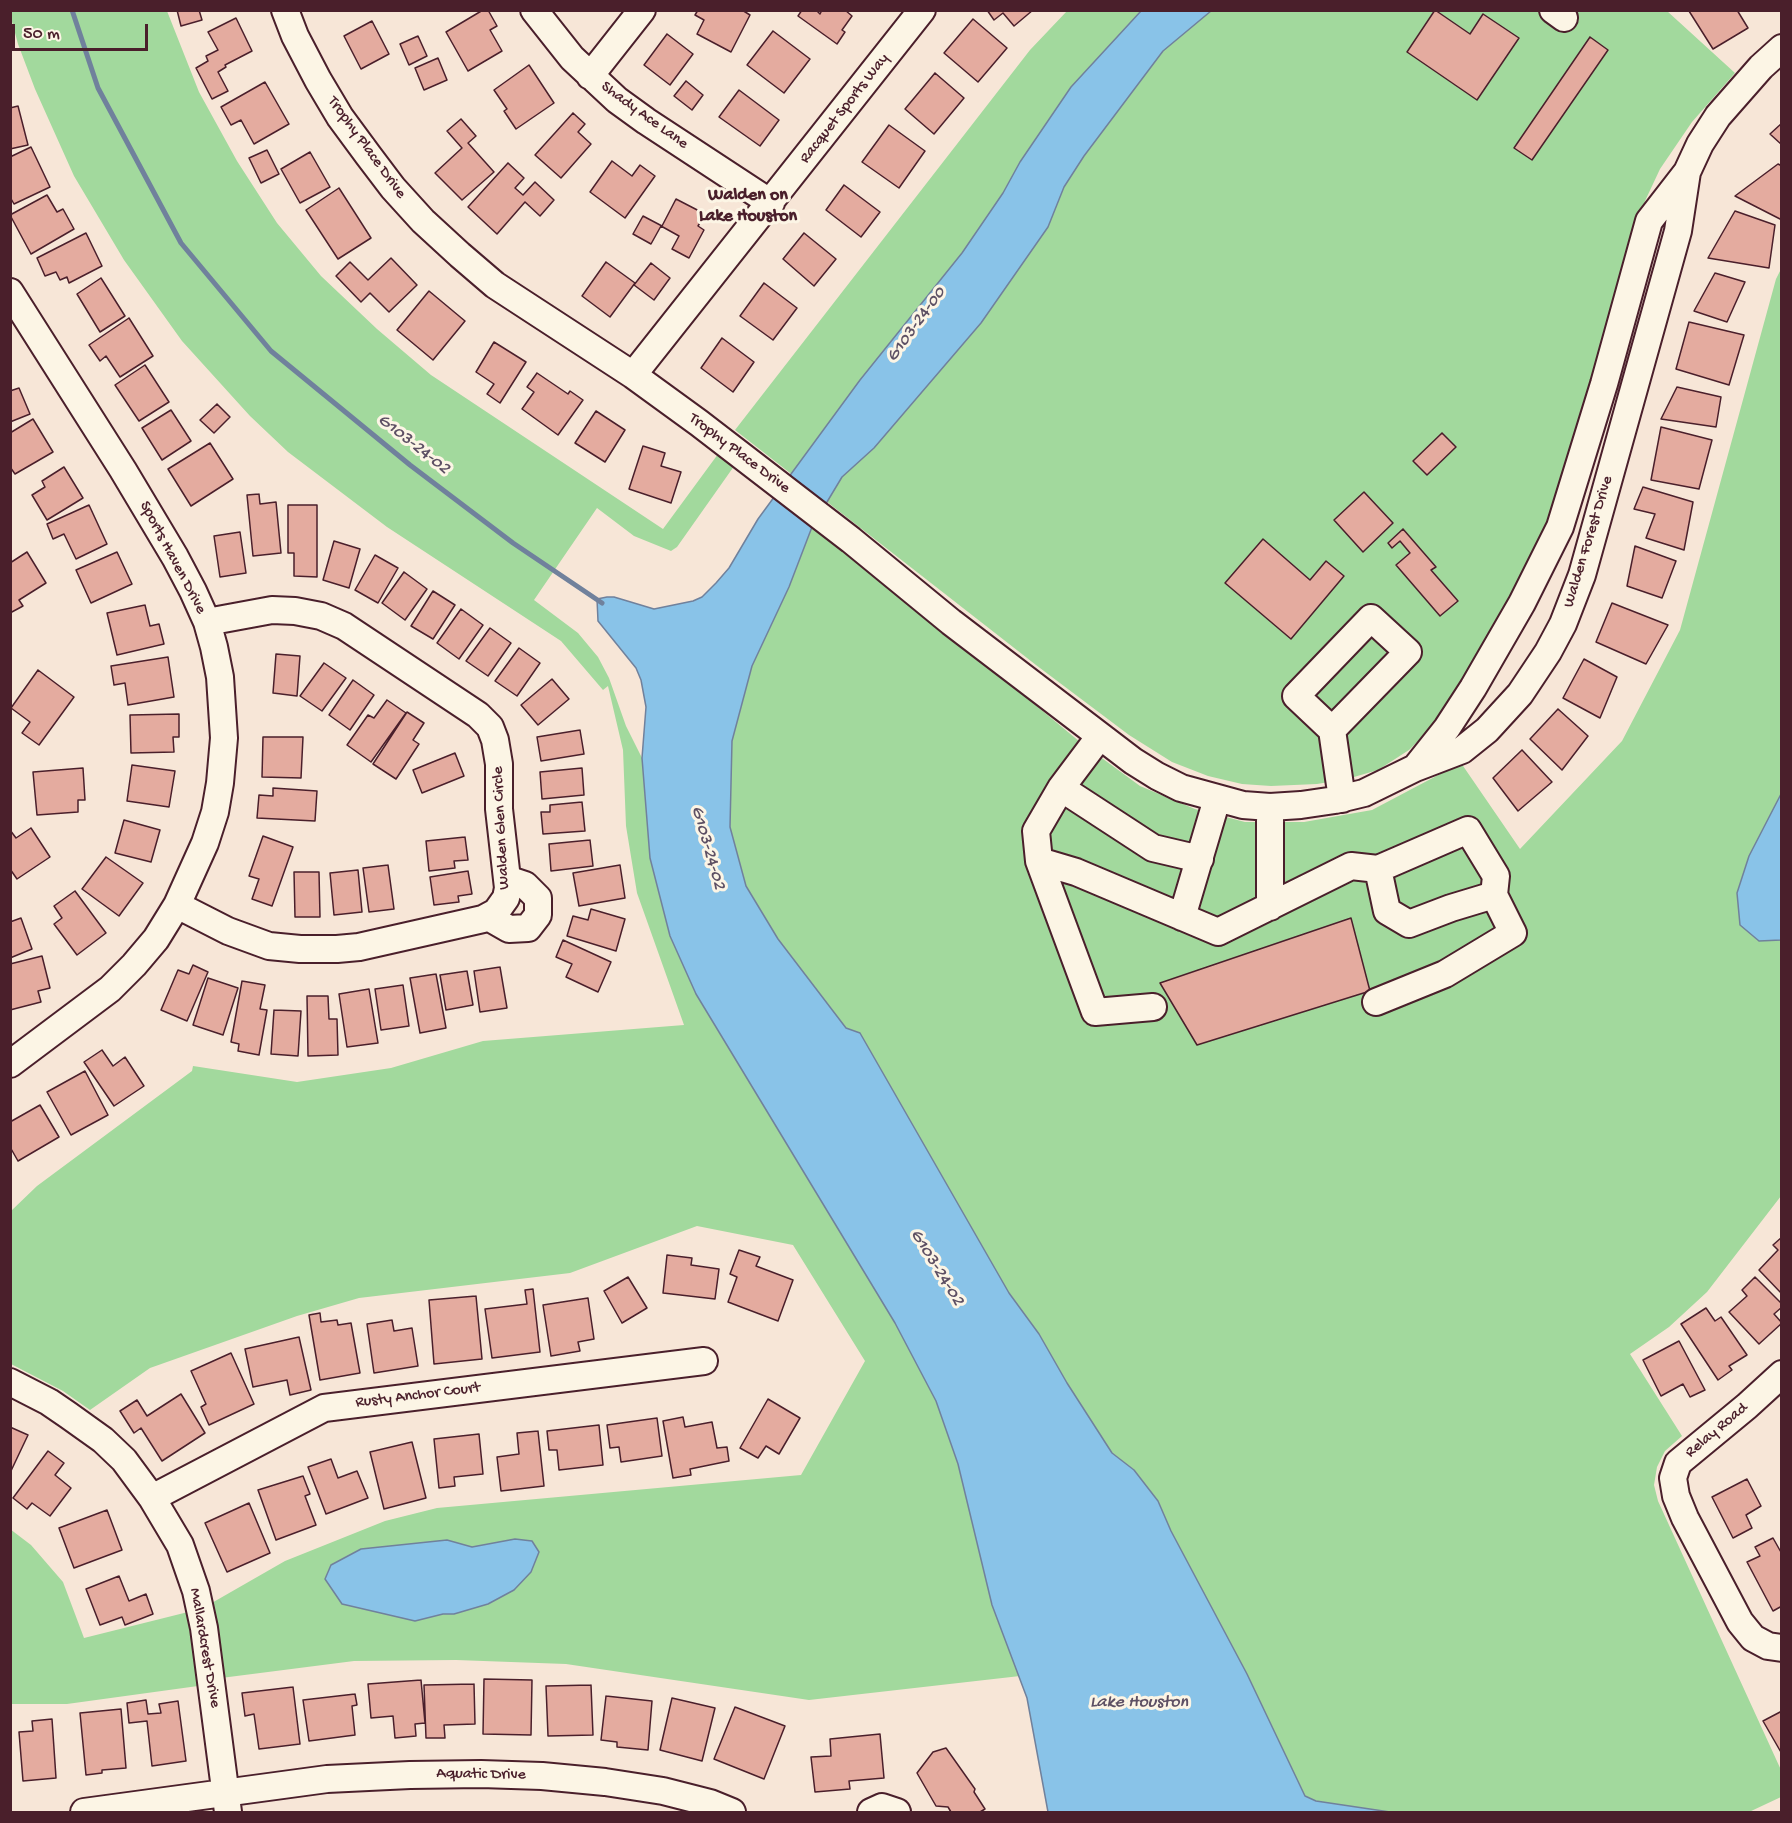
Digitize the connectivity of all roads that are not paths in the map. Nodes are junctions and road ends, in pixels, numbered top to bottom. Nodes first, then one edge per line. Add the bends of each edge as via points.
1 (285, 10) edge
2 (534, 10) edge
3 (642, 10) edge
4 (922, 10) edge
5 (1782, 48) edge
6 (590, 76) junction
7 (1687, 172) junction
8 (771, 203) junction
9 (10, 292) edge
10 (633, 375) junction
11 (1604, 384) junction
12 (1634, 393) junction
13 (207, 622) junction
14 (1473, 688) junction
15 (1505, 712) junction
16 (1332, 730) dead end
17 (1100, 736) junction
18 (1415, 768) junction
19 (1061, 788) junction
20 (1217, 799) junction
21 (1342, 799) junction
22 (1270, 807) junction
23 (1200, 859) junction
24 (1039, 861) junction
25 (1378, 869) junction
26 (507, 879) junction
27 (1494, 896) junction
28 (177, 905) junction
29 (1270, 908) junction
30 (488, 917) junction
31 (1182, 918) junction
32 (1376, 1002) dead end
33 (1153, 1007) dead end
34 (10, 1064) edge
35 (704, 1361) dead end
36 (1782, 1374) edge
37 (10, 1382) edge
38 (152, 1498) junction
39 (1782, 1648) edge
40 (227, 1802) edge
41 (84, 1812) edge
42 (732, 1812) edge
43 (872, 1812) edge
44 (897, 1812) edge

1 - 10 street, Trophy Place Drive via 340,117 393,188 423,220 495,285
2 - 6 street, Shady Ace Lane
3 - 6 street
4 - 8 street, Racquet Sports Way
5 - 7 street, Walden Forest Drive via 1718,117
6 - 8 street, Shady Ace Lane via 646,121
7 - 11 street, Walden Forest Drive via 1649,221
7 - 12 street, Walden Forest Drive via 1678,231
8 - 10 street, Racquet Sports Way
9 - 13 street, Sports Haven Drive via 175,557
10 - 17 street, Trophy Place Drive via 751,462
11 - 12 street
11 - 14 street, Walden Forest Drive via 1560,527
12 - 15 street, Walden Forest Drive via 1573,602 1548,652
13 - 26 street, Walden Glen Circle via 272,610 321,616 344,626 478,715 490,727 495,740
13 - 28 street, Sports Haven Drive via 220,677 223,762 215,812
14 - 15 street
14 - 18 street, Walden Forest Drive via 1448,728
15 - 18 street, Walden Forest Drive via 1462,750
16 - 21 street
17 - 19 street
17 - 20 street, Trophy Place Drive via 1157,776
18 - 21 street, Walden Forest Drive via 1364,793
19 - 23 street via 1153,848
19 - 24 street via 1036,831
20 - 22 street, Trophy Place Drive
20 - 23 street
21 - 22 street, Walden Forest Drive
22 - 29 street
23 - 31 street
24 - 31 street via 1076,872
24 - 33 street via 1095,1012
25 - 27 street via 1387,911 1409,924
25 - 27 street via 1468,830 1496,876
25 - 29 street via 1351,866
26 - 30 street, Walden Glen Circle via 506,898
26 - 30 street via 525,885 538,898 538,915 528,928 509,929
27 - 32 street via 1513,933 1445,974
28 - 30 street via 256,942 300,950 359,947
28 - 34 street, Sports Haven Drive via 156,939 110,989
29 - 31 street via 1218,932
35 - 38 street, Rusty Anchor Court via 324,1408
36 - 39 street, Relay Road via 1678,1463 1673,1478 1676,1496 1707,1563 1740,1622 1753,1638
37 - 38 street, Mallardcrest Drive via 49,1402 103,1440 124,1460
38 - 40 street, Mallardcrest Drive via 180,1545 196,1590
40 - 41 street, Aquatic Drive
40 - 42 street, Aquatic Drive via 327,1779 481,1774 594,1781 663,1791
43 - 44 street via 882,1807

